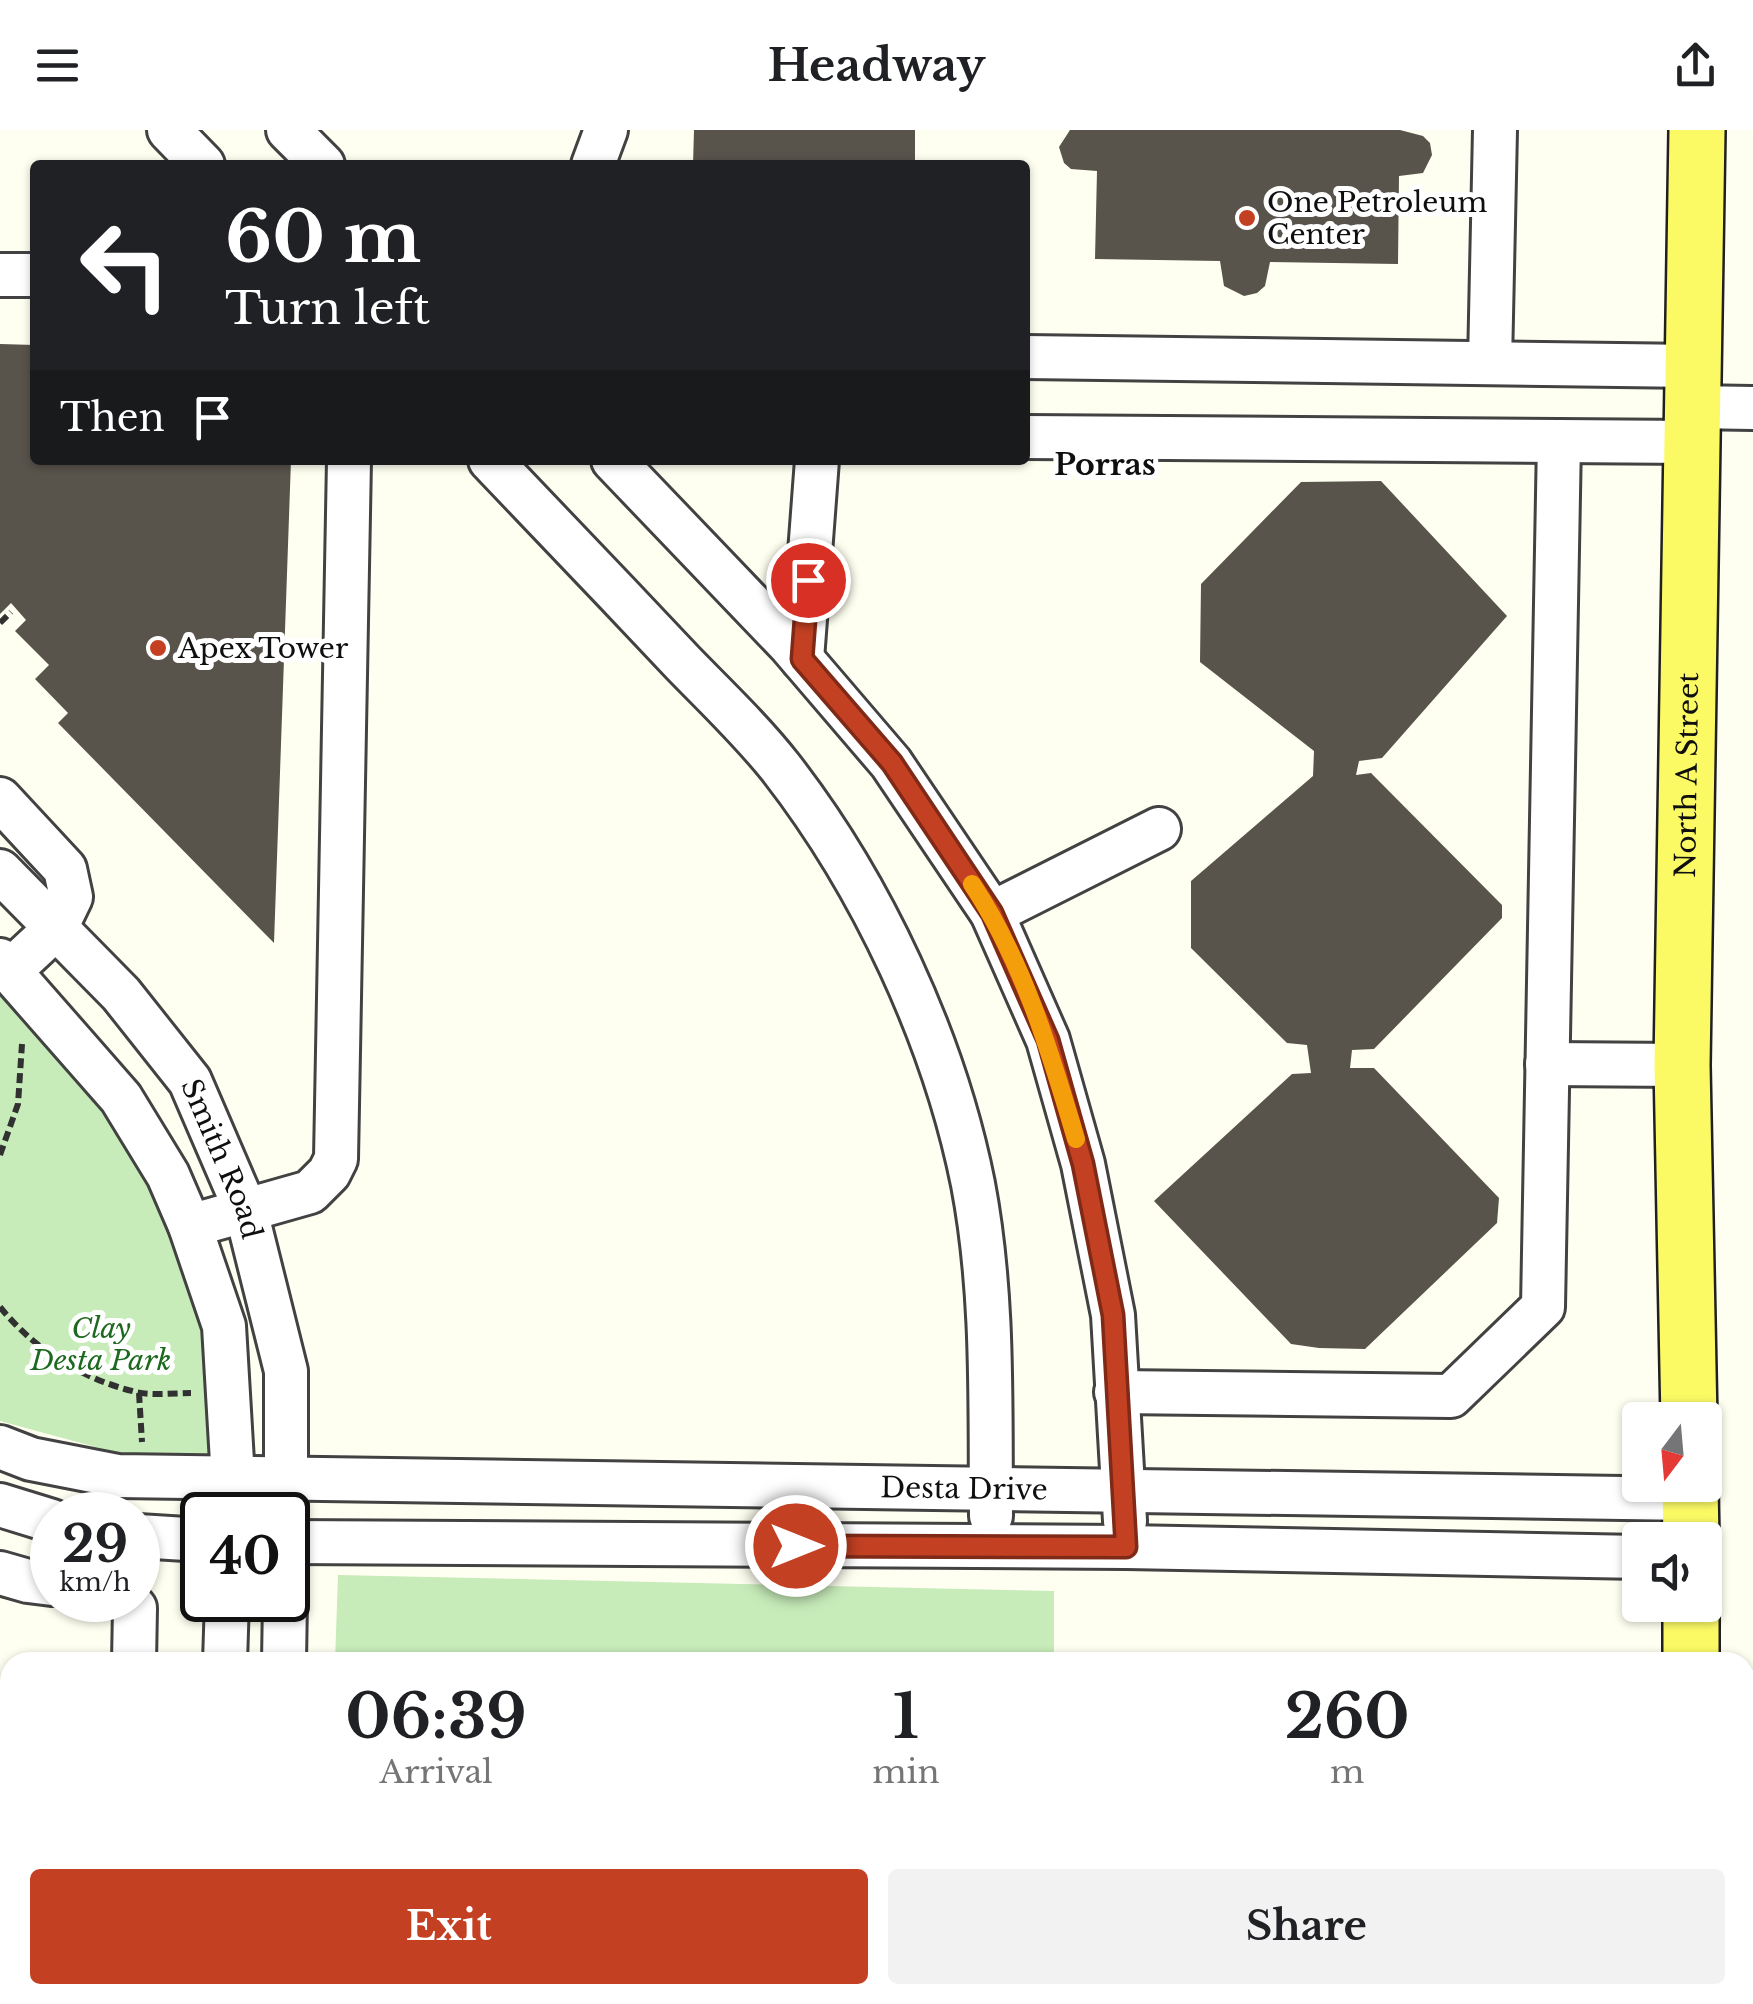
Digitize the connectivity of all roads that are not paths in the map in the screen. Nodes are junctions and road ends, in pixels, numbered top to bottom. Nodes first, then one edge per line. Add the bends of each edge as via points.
1 (169, 130) edge
2 (288, 130) edge
3 (606, 130) edge
4 (1495, 130) edge
5 (1697, 130) edge
6 (198, 160) edge
7 (318, 160) edge
8 (595, 160) edge
9 (0, 275) edge
10 (30, 276) edge
11 (1030, 357) edge
12 (1490, 363) junction
13 (1694, 405) junction
14 (1753, 408) edge
15 (1030, 437) edge
16 (1559, 441) junction
17 (349, 465) edge
18 (495, 465) edge
19 (617, 465) edge
20 (818, 465) edge
21 (802, 659) junction
22 (0, 799) edge
23 (1159, 828) dead end
24 (0, 871) edge
25 (992, 913) junction
26 (56, 928) junction
27 (5, 966) edge
28 (1547, 1064) junction
29 (1682, 1065) junction
30 (246, 1211) junction
31 (190, 1226) junction
32 (1116, 1392) junction
33 (1688, 1402) edge
34 (0, 1447) edge
35 (991, 1490) junction
36 (205, 1492) edge
37 (232, 1492) edge
38 (286, 1492) edge
39 (1123, 1492) junction
40 (310, 1498) edge
41 (0, 1505) edge
42 (1690, 1508) edge
43 (30, 1514) edge
44 (310, 1542) edge
45 (992, 1547) junction
46 (1126, 1547) junction
47 (1622, 1557) edge
48 (0, 1573) edge
49 (30, 1582) edge
50 (135, 1622) edge
51 (226, 1622) edge
52 (285, 1622) edge
53 (1691, 1622) edge
54 (134, 1652) edge
55 (225, 1652) edge
56 (284, 1652) edge
57 (1691, 1652) edge

1 - 6 street
2 - 7 street
3 - 8 street
4 - 12 street
5 - 13 main road, North A Street
9 - 10 street
11 - 12 street
12 - 13 street
13 - 14 street
13 - 16 street
13 - 29 main road, North A Street
15 - 16 street
16 - 28 street
17 - 30 street via 336,1159 310,1192
18 - 35 street via 779,765 839,850 884,933 948,1094 972,1182 988,1317
19 - 21 street
20 - 21 street
21 - 25 street via 892,763
22 - 26 street via 65,868 70,898
23 - 25 street
24 - 26 street, Smith Road
25 - 32 street via 1048,1040 1083,1164 1113,1315
26 - 27 street
26 - 30 street, Smith Road via 121,994 190,1081
27 - 31 street, Smith Road via 122,1098
28 - 29 street
28 - 32 street via 1542,1307 1452,1396
29 - 33 main road, North A Street
30 - 31 street
30 - 38 street, Smith Road via 286,1371
31 - 37 street, Smith Road via 224,1326
32 - 39 street
34 - 36 street, Desta Drive via 30,1459
35 - 39 street, Desta Drive
35 - 40 street, Desta Drive
35 - 45 street
39 - 42 street, Desta Drive
39 - 46 street
41 - 43 street
44 - 45 street, Desta Drive
45 - 46 street, Desta Drive
46 - 47 street, Desta Drive
48 - 49 street
50 - 54 street
51 - 55 street
52 - 56 street
53 - 57 main road

